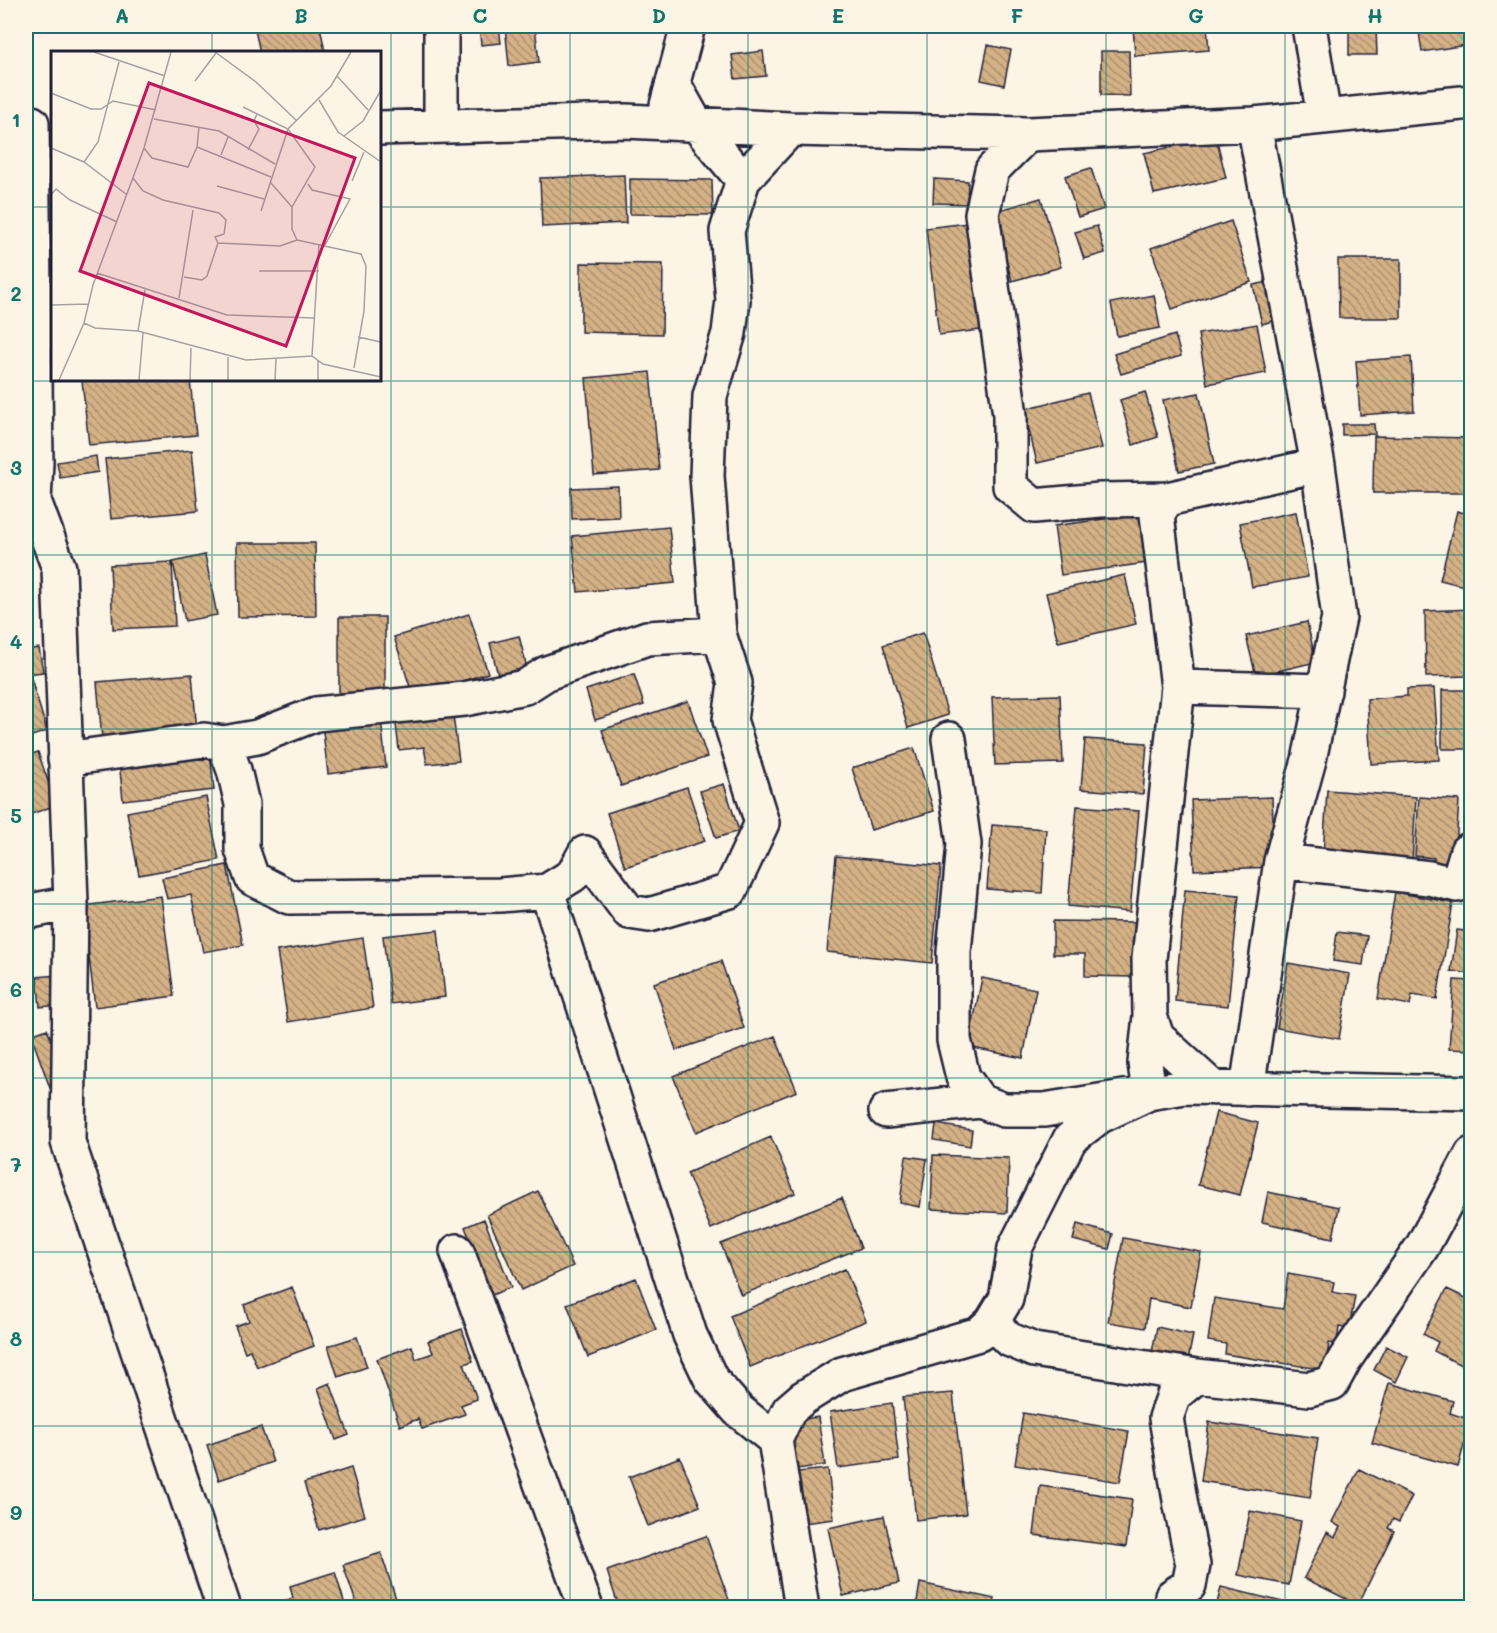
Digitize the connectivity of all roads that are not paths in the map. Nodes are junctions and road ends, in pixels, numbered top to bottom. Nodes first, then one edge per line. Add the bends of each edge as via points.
1 (441, 26) edge
2 (688, 26) edge
3 (1309, 26) edge
4 (673, 83) junction
5 (1472, 102) edge
6 (1323, 117) junction
7 (662, 123) junction
8 (37, 124) edge
9 (696, 124) junction
10 (1254, 124) junction
11 (441, 126) junction
12 (381, 128) edge
13 (790, 129) junction
14 (1028, 134) junction
15 (743, 180) junction
16 (1318, 465) junction
17 (1167, 499) junction
18 (30, 502) edge
19 (719, 633) junction
20 (1178, 687) junction
21 (1324, 692) junction
22 (949, 739) dead end
23 (224, 743) junction
24 (66, 759) junction
25 (1472, 849) edge
26 (1281, 861) junction
27 (547, 891) junction
28 (71, 903) junction
29 (26, 912) edge
30 (1150, 1016) junction
31 (1213, 1088) junction
32 (1247, 1089) junction
33 (1149, 1093) junction
34 (1472, 1093) edge
35 (980, 1101) junction
36 (886, 1112) dead end
37 (1472, 1154) edge
38 (457, 1251) dead end
39 (992, 1323) junction
40 (1197, 1376) junction
41 (775, 1440) junction
42 (798, 1606) edge
43 (224, 1608) edge
44 (586, 1608) edge
45 (1175, 1608) edge

1 - 11 street
2 - 4 street
3 - 6 street
4 - 7 street
4 - 9 street
5 - 6 street
6 - 10 street
7 - 9 street
7 - 11 street
8 - 18 street via 36,462
9 - 13 street
9 - 15 street
10 - 14 street
10 - 16 street
11 - 12 street
13 - 14 street
13 - 15 street
14 - 17 street via 992,170 982,214 1010,415 1010,486 1034,506
15 - 19 street via 727,231 733,300 729,333 710,396 707,476
16 - 17 street
16 - 21 street via 1339,618
17 - 20 street via 1157,515
18 - 24 street via 59,568
19 - 23 street via 647,638 548,673 525,687 464,699 316,714 257,737
19 - 27 street via 735,683 730,720 762,823 729,891 649,915 629,912 585,853 573,875
20 - 21 street
20 - 30 street via 1149,959
21 - 26 street
22 - 35 street via 964,844 954,952 954,1040 963,1077
23 - 24 street via 204,740
23 - 27 street via 242,804 242,849 252,878 289,897
24 - 28 street
25 - 26 street via 1467,851 1457,885 1429,878
26 - 32 street
27 - 41 street via 690,1335 711,1379 738,1410
28 - 29 street
28 - 43 street via 68,1142
30 - 31 street via 1157,1037
30 - 33 street via 1145,1063
31 - 32 street
31 - 33 street
32 - 34 street
33 - 35 street via 1044,1110 1004,1110
33 - 39 street via 1100,1116 1070,1139 1015,1248 1006,1299
35 - 36 street
37 - 40 street via 1422,1247 1332,1383 1309,1389
38 - 44 street
39 - 40 street via 1008,1339 1034,1350
39 - 41 street via 979,1334 842,1374 789,1410
40 - 45 street via 1174,1395 1166,1418 1193,1565 1189,1585 1172,1596
41 - 42 street

